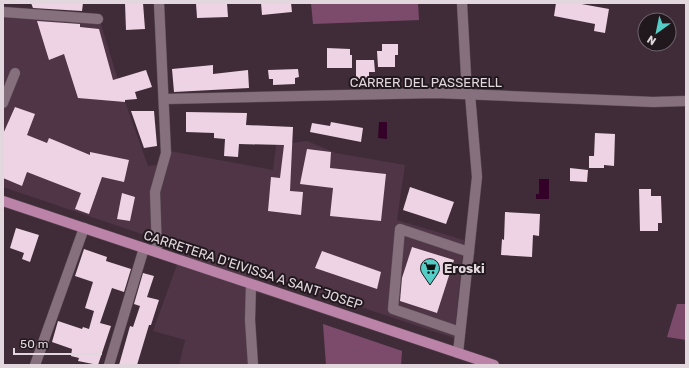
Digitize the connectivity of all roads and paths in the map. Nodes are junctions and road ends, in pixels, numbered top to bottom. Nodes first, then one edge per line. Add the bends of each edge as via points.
1 (159, 3) edge
2 (462, 3) edge
3 (3, 12) edge
4 (98, 19) dead end
5 (15, 73) dead end
6 (469, 94) junction
7 (165, 99) junction
8 (686, 101) edge
9 (3, 104) edge
10 (3, 201) edge
11 (84, 228) junction
12 (144, 248) junction
13 (157, 252) junction
14 (468, 252) junction
15 (251, 284) junction
16 (460, 332) junction
17 (458, 353) junction
18 (35, 365) edge
19 (109, 365) edge
20 (253, 365) edge
21 (494, 365) edge

1 - 7 street
2 - 6 street
3 - 4 street
5 - 9 street
6 - 7 street, CARRER DEL PASSERELL
6 - 8 street, CARRER DEL PASSERELL via 653,102
6 - 14 street via 476,177
7 - 13 street via 166,153 155,192
10 - 11 main road, CARRETERA D'EIVISSA A SANT JOSEP
11 - 12 main road, CARRETERA D'EIVISSA A SANT JOSEP
11 - 18 street
12 - 13 main road, CARRETERA D'EIVISSA A SANT JOSEP
12 - 19 street
13 - 15 main road, CARRETERA D'EIVISSA A SANT JOSEP
14 - 16 street
14 - 16 street via 400,229 393,309
15 - 17 main road, CARRETERA D'EIVISSA A SANT JOSEP
15 - 20 street
16 - 17 street
17 - 21 main road, CARRETERA D'EIVISSA A SANT JOSEP

